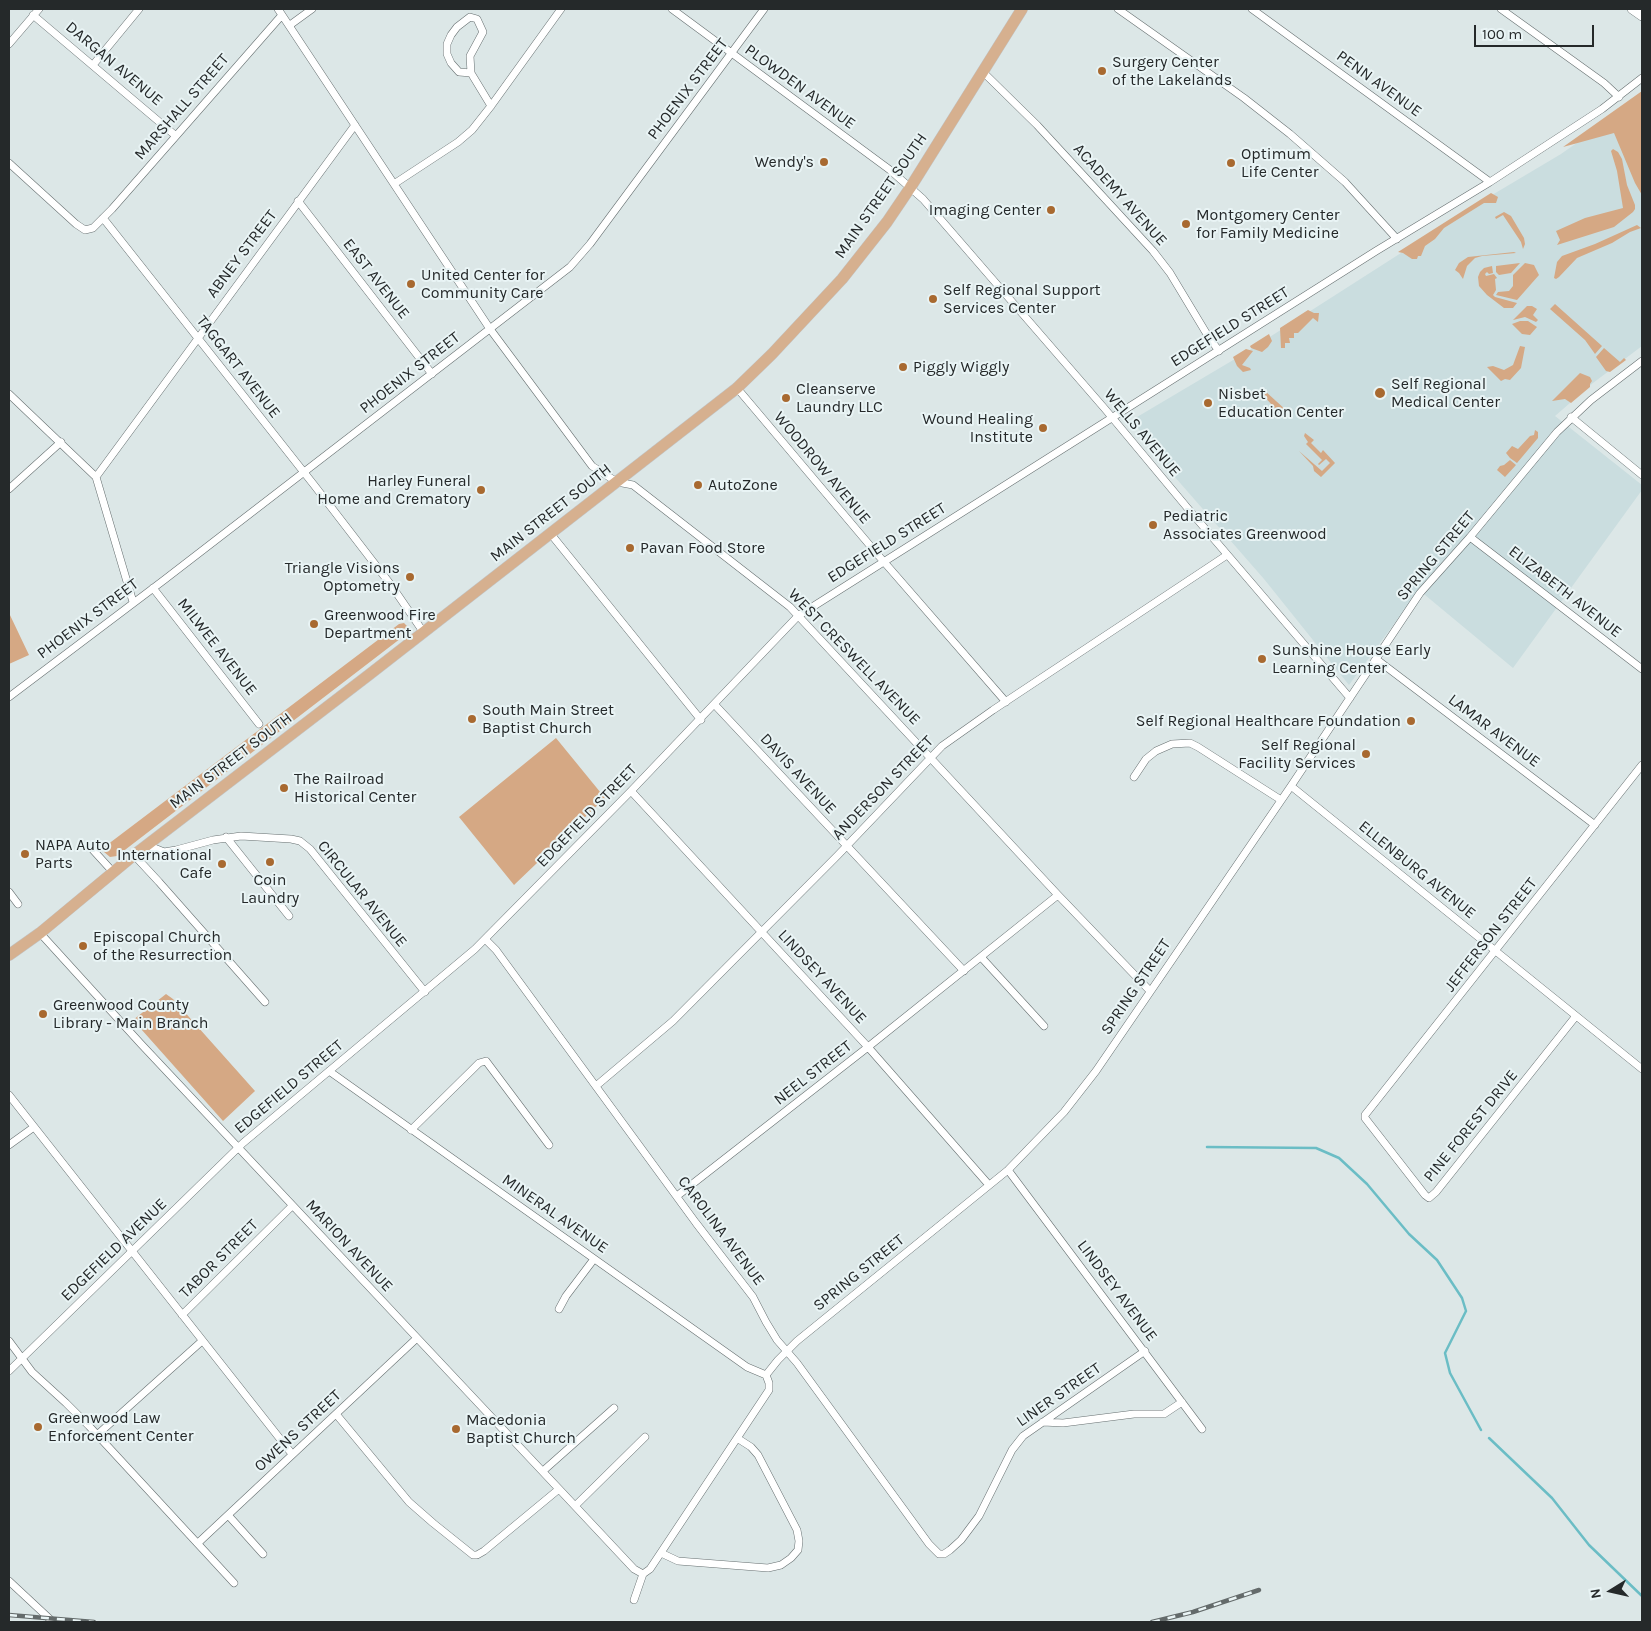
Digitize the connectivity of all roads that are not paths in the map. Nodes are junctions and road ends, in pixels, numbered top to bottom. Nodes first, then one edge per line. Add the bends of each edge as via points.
1 (39, 9) edge
2 (139, 9) edge
3 (312, 9) edge
4 (561, 9) edge
5 (672, 9) edge
6 (764, 9) edge
7 (1022, 9) edge
8 (1252, 9) edge
9 (1501, 9) edge
10 (1632, 9) edge
11 (1122, 10) edge
12 (280, 12) edge
13 (33, 15) junction
14 (1642, 16) edge
15 (290, 25) junction
16 (9, 44) edge
17 (732, 53) junction
18 (92, 65) junction
19 (983, 72) junction
20 (471, 73) junction
21 (1642, 78) edge
22 (1619, 96) junction
23 (491, 106) junction
24 (355, 125) junction
25 (176, 136) junction
26 (9, 163) edge
27 (1490, 182) junction
28 (394, 184) junction
29 (910, 188) junction
30 (298, 201) junction
31 (103, 218) junction
32 (1397, 239) junction
33 (490, 329) junction
34 (198, 338) junction
35 (1219, 351) junction
36 (1642, 361) edge
37 (432, 374) junction
38 (737, 388) junction
39 (9, 394) edge
40 (1571, 417) junction
41 (1112, 418) junction
42 (61, 442) junction
43 (303, 472) junction
44 (1642, 475) edge
45 (96, 477) junction
46 (617, 482) junction
47 (9, 489) edge
48 (550, 533) junction
49 (1470, 537) junction
50 (1227, 555) junction
51 (884, 561) junction
52 (153, 588) junction
53 (133, 602) junction
54 (798, 616) junction
55 (424, 633) junction
56 (1376, 659) junction
57 (1642, 669) edge
58 (9, 697) edge
59 (1350, 698) junction
60 (1006, 702) junction
61 (715, 705) junction
62 (701, 720) junction
63 (259, 724) dead end
64 (930, 758) junction
65 (1642, 766) edge
66 (1134, 777) dead end
67 (1291, 786) junction
68 (631, 792) junction
69 (1281, 800) junction
70 (1595, 825) junction
71 (226, 838) junction
72 (147, 845) junction
73 (846, 846) junction
74 (93, 850) dead end
75 (134, 855) junction
76 (113, 872) junction
77 (9, 892) edge
78 (1058, 895) junction
79 (18, 904) dead end
80 (289, 916) dead end
81 (762, 932) junction
82 (40, 933) junction
83 (485, 939) junction
84 (1496, 951) junction
85 (9, 955) edge
86 (981, 957) junction
87 (964, 971) junction
88 (1150, 991) junction
89 (425, 992) junction
90 (265, 1002) dead end
91 (1576, 1016) junction
92 (1044, 1026) dead end
93 (868, 1047) junction
94 (1642, 1069) edge
95 (329, 1071) junction
96 (596, 1086) junction
97 (9, 1095) edge
98 (1368, 1121) joint
99 (34, 1127) junction
100 (411, 1130) junction
101 (9, 1145) edge
102 (550, 1145) dead end
103 (238, 1148) junction
104 (1008, 1170) junction
105 (989, 1185) junction
106 (678, 1196) junction
107 (292, 1206) junction
108 (132, 1251) junction
109 (594, 1259) junction
110 (559, 1308) dead end
111 (182, 1315) junction
112 (417, 1338) junction
113 (9, 1341) edge
114 (202, 1341) junction
115 (787, 1351) junction
116 (1145, 1352) junction
117 (22, 1359) junction
118 (9, 1371) edge
119 (766, 1375) junction
120 (1182, 1402) junction
121 (614, 1408) dead end
122 (336, 1414) junction
123 (1043, 1422) junction
124 (1202, 1429) dead end
125 (96, 1435) junction
126 (645, 1437) dead end
127 (737, 1438) junction
128 (292, 1454) junction
129 (543, 1471) junction
130 (559, 1489) junction
131 (575, 1506) junction
132 (228, 1515) junction
133 (198, 1543) junction
134 (929, 1544) joint
135 (661, 1553) junction
136 (263, 1554) dead end
137 (643, 1574) junction
138 (9, 1581) edge
139 (234, 1582) dead end
140 (634, 1600) dead end
141 (53, 1622) edge

1 - 13 street
2 - 18 street
3 - 15 street
4 - 23 street
5 - 17 street, PLOWDEN AVENUE
6 - 17 street, PHOENIX STREET
7 - 19 main road, MAIN STREET SOUTH
8 - 27 street, PENN AVENUE
9 - 22 street
10 - 14 street
11 - 32 street via 1290,134 1350,187
12 - 15 street, WEST CRESWELL AVENUE
12 - 25 street, MARSHALL STREET
13 - 16 street
13 - 18 street, DARGAN AVENUE
15 - 24 street, WEST CRESWELL AVENUE
17 - 29 street, PLOWDEN AVENUE
17 - 33 street, PHOENIX STREET via 579,257
18 - 25 street, DARGAN AVENUE
19 - 29 main road, MAIN STREET SOUTH
19 - 35 street, ACADEMY AVENUE via 1037,125 1153,251
20 - 20 street via 459,72 447,54 451,34 470,18 477,19 483,32 470,56
20 - 23 street
21 - 22 street, EDGEFIELD STREET
22 - 27 street, EDGEFIELD STREET
23 - 28 street via 458,142
24 - 28 street, WEST CRESWELL AVENUE
24 - 30 street, ABNEY STREET
25 - 31 street, MARSHALL STREET
26 - 31 street via 81,228 93,228
27 - 32 street, EDGEFIELD STREET
28 - 33 street, WEST CRESWELL AVENUE
29 - 38 main road, MAIN STREET SOUTH via 842,279
29 - 41 street, WELLS AVENUE via 930,206
30 - 34 street, ABNEY STREET
30 - 37 street, EAST AVENUE
31 - 34 street, TAGGART AVENUE
32 - 35 street, EDGEFIELD STREET
33 - 37 street, PHOENIX STREET
33 - 46 street, WEST CRESWELL AVENUE via 592,466
34 - 43 street, TAGGART AVENUE
34 - 45 street, ABNEY STREET
35 - 41 street, EDGEFIELD STREET
36 - 40 street, SPRING STREET
37 - 43 street, PHOENIX STREET
38 - 46 main road, MAIN STREET SOUTH
38 - 51 street, WOODROW AVENUE
39 - 42 street
40 - 44 street
40 - 49 street, SPRING STREET
41 - 50 street, WELLS AVENUE
41 - 51 street, EDGEFIELD STREET
42 - 45 street
42 - 47 street
43 - 52 street, PHOENIX STREET
43 - 55 street, TAGGART AVENUE
45 - 53 street
46 - 48 main road, MAIN STREET SOUTH
46 - 54 street, WEST CRESWELL AVENUE via 632,484
48 - 55 main road, MAIN STREET SOUTH
48 - 62 street
49 - 56 street, SPRING STREET via 1420,593
49 - 57 street, ELIZABETH AVENUE
50 - 59 street, WELLS AVENUE
50 - 60 street, ANDERSON STREET
51 - 54 street, EDGEFIELD STREET
51 - 60 street, WOODROW AVENUE
52 - 53 street, PHOENIX STREET
52 - 63 street, MILWEE AVENUE
53 - 58 street, PHOENIX STREET
54 - 61 street, EDGEFIELD STREET
54 - 64 street, WEST CRESWELL AVENUE
55 - 72 main road, MAIN STREET SOUTH
56 - 59 street, SPRING STREET
56 - 70 street, LAMAR AVENUE
59 - 67 street, SPRING STREET
60 - 64 street, ANDERSON STREET
61 - 62 street, EDGEFIELD STREET
61 - 73 street, DAVIS AVENUE
62 - 68 street, EDGEFIELD STREET
64 - 73 street, ANDERSON STREET
64 - 78 street, WEST CRESWELL AVENUE
65 - 70 street, JEFFERSON STREET
66 - 69 street via 1156,751 1172,744 1190,743
67 - 69 street, SPRING STREET
67 - 84 street, ELLENBURG AVENUE
68 - 81 street, LINDSEY AVENUE
68 - 83 street, EDGEFIELD STREET
69 - 88 street, SPRING STREET
70 - 84 street, JEFFERSON STREET
71 - 72 street, CIRCULAR AVENUE via 164,852
71 - 80 street
71 - 89 street, CIRCULAR AVENUE via 291,839 306,845
72 - 75 main road, MAIN STREET SOUTH
73 - 81 street, ANDERSON STREET
73 - 87 street, DAVIS AVENUE
74 - 76 street
75 - 76 main road, MAIN STREET SOUTH
75 - 90 street
76 - 82 main road, MAIN STREET SOUTH
77 - 79 street
78 - 86 street, NEEL STREET
78 - 88 street, WEST CRESWELL AVENUE
81 - 93 street, LINDSEY AVENUE
81 - 96 street, ANDERSON STREET via 673,1021
82 - 85 main road, MAIN STREET SOUTH
82 - 103 street, MARION AVENUE
83 - 89 street, EDGEFIELD STREET
83 - 96 street, CAROLINA AVENUE
84 - 91 street, ELLENBURG AVENUE
84 - 98 street, JEFFERSON STREET via 1368,1110 1365,1115
86 - 87 street, NEEL STREET
86 - 92 street
87 - 93 street, NEEL STREET
88 - 104 street, SPRING STREET via 1078,1096
89 - 95 street, EDGEFIELD STREET
91 - 94 street, ELLENBURG AVENUE
91 - 98 street, PINE FOREST DRIVE via 1429,1198
93 - 105 street, LINDSEY AVENUE
93 - 106 street, NEEL STREET
95 - 100 street, MINERAL AVENUE
95 - 103 street, EDGEFIELD STREET
96 - 106 street, CAROLINA AVENUE
97 - 99 street
99 - 101 street
99 - 108 street
100 - 102 street via 471,1070 486,1061
100 - 109 street, MINERAL AVENUE
103 - 107 street, MARION AVENUE
103 - 108 street, EDGEFIELD AVENUE
104 - 105 street, SPRING STREET
104 - 116 street, LINDSEY AVENUE
105 - 115 street, SPRING STREET
106 - 115 street, CAROLINA AVENUE via 753,1297 772,1333
107 - 111 street, TABOR STREET
107 - 112 street, MARION AVENUE
108 - 111 street
108 - 117 street, EDGEFIELD AVENUE
109 - 110 street
109 - 119 street, MINERAL AVENUE via 747,1367
111 - 114 street, TABOR STREET
112 - 122 street, OWENS STREET
112 - 129 street, MARION AVENUE
113 - 117 street
114 - 125 street
114 - 128 street, TABOR STREET
115 - 119 street, SPRING STREET
115 - 134 street, CAROLINA AVENUE
116 - 120 street, LINDSEY AVENUE
116 - 123 street, LINER STREET
117 - 118 street, EDGEFIELD AVENUE
117 - 125 street
119 - 127 street via 769,1390
120 - 123 street via 1164,1414
120 - 124 street, LINDSEY AVENUE
121 - 129 street
122 - 128 street, OWENS STREET
122 - 130 street via 410,1502 469,1553 477,1555 484,1551
123 - 134 street, LINER STREET via 1015,1444 987,1502 961,1540 944,1554 936,1552
125 - 133 street
126 - 131 street
127 - 135 street
127 - 135 street via 758,1455 797,1530 798,1550 781,1566 768,1568 678,1562
128 - 132 street, OWENS STREET
129 - 130 street, MARION AVENUE
130 - 131 street, MARION AVENUE
131 - 137 street, MARION AVENUE via 634,1569
132 - 133 street, OWENS STREET
132 - 136 street
133 - 139 street
135 - 137 street
137 - 140 street
138 - 141 street

